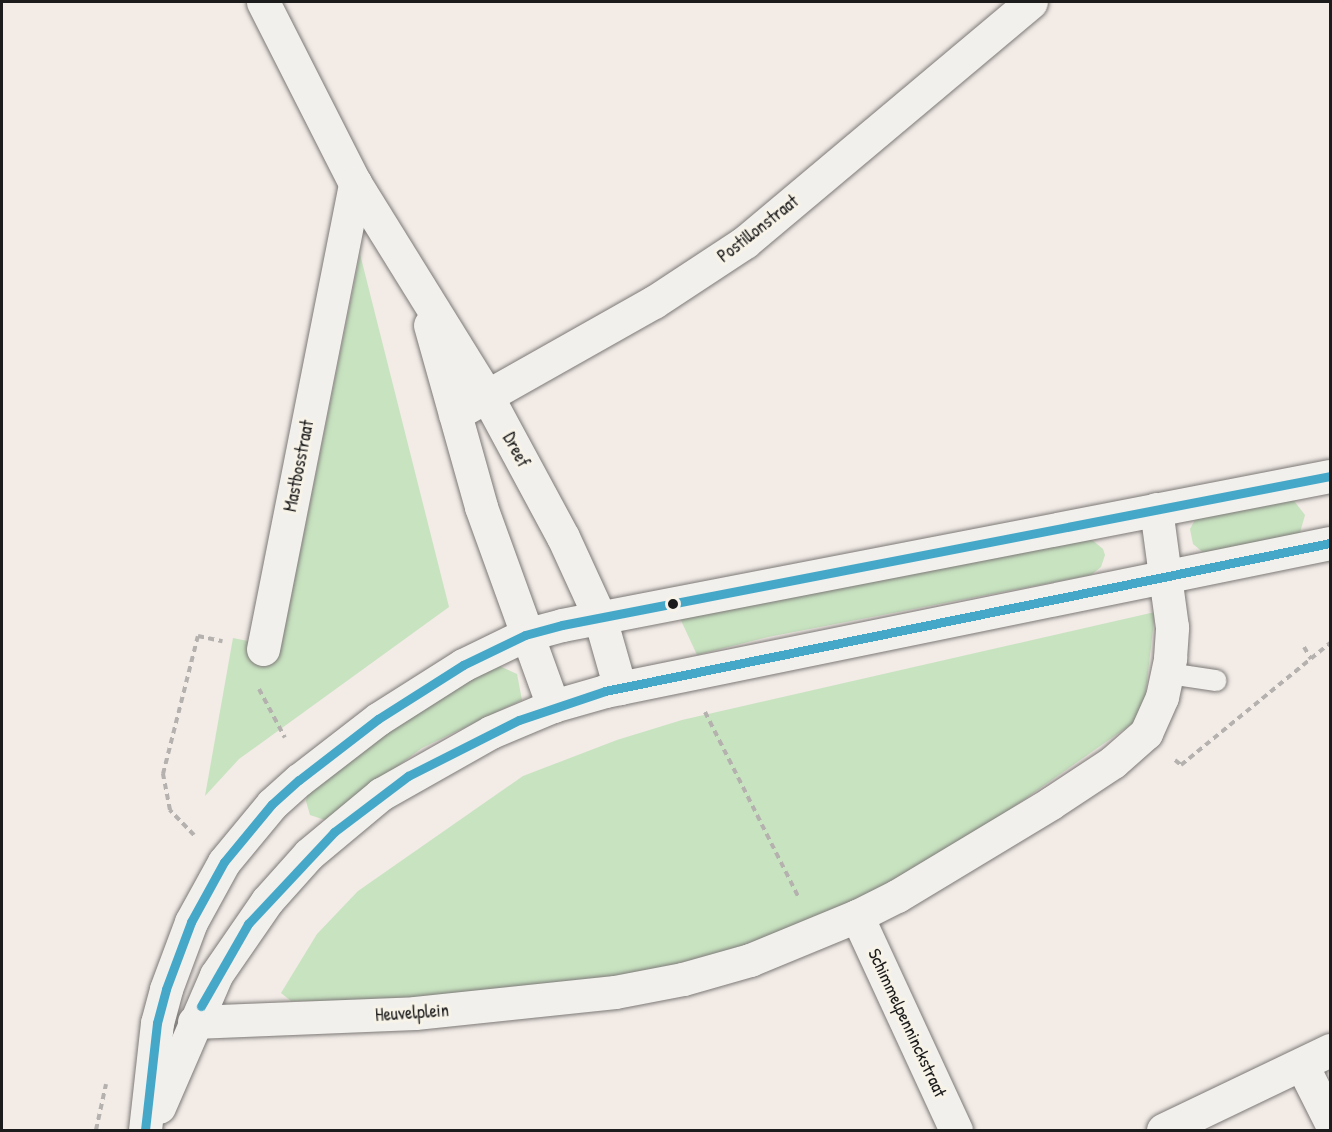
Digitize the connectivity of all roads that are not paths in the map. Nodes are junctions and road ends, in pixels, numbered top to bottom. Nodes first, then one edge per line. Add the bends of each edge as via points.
1 (1031, 2) edge
2 (266, 3) edge
3 (355, 183) junction
4 (420, 289) junction
5 (487, 396) junction
6 (455, 414) junction
7 (1330, 476) edge
8 (1156, 509) junction
9 (1330, 543) edge
10 (1165, 576) junction
11 (600, 618) junction
12 (525, 635) junction
13 (263, 649) road end
14 (1168, 673) junction
15 (1215, 680) dead end
16 (620, 688) junction
17 (553, 706) junction
18 (857, 916) junction
19 (194, 1022) junction
20 (157, 1023) junction
21 (1330, 1050) edge
22 (1302, 1065) junction
23 (1330, 1121) edge
24 (147, 1131) edge
25 (957, 1131) edge
26 (1163, 1131) edge

1 - 5 street, Postillonstraat via 745,242 654,302
2 - 3 street, Dreef
3 - 4 street, Dreef
3 - 13 street, Mastbosstraat
4 - 5 street, Dreef
4 - 6 street, Dreef
5 - 6 street, Postillonstraat
5 - 11 street, Dreef via 563,537
6 - 12 street, Dreef via 481,507
7 - 8 street
8 - 10 street, Heuvelplein
8 - 11 street
9 - 10 street
10 - 14 street, Heuvelplein via 1172,627
10 - 16 street
11 - 12 street
11 - 16 street, Dreef
12 - 17 street, Dreef
12 - 20 street via 463,665 405,701 272,804 206,892 177,952
14 - 15 lane
14 - 18 street, Heuvelplein via 1158,710 1146,733 1113,762 897,896
16 - 17 street
17 - 19 street via 472,741 408,776 333,832 248,924 216,975
18 - 19 street, Heuvelplein via 750,960 683,979 548,1002 380,1016
18 - 25 street, Schimmelpenninckstraat
19 - 20 street, Heuvelplein
19 - 24 street
20 - 24 street
21 - 22 street
22 - 23 street
22 - 26 street

